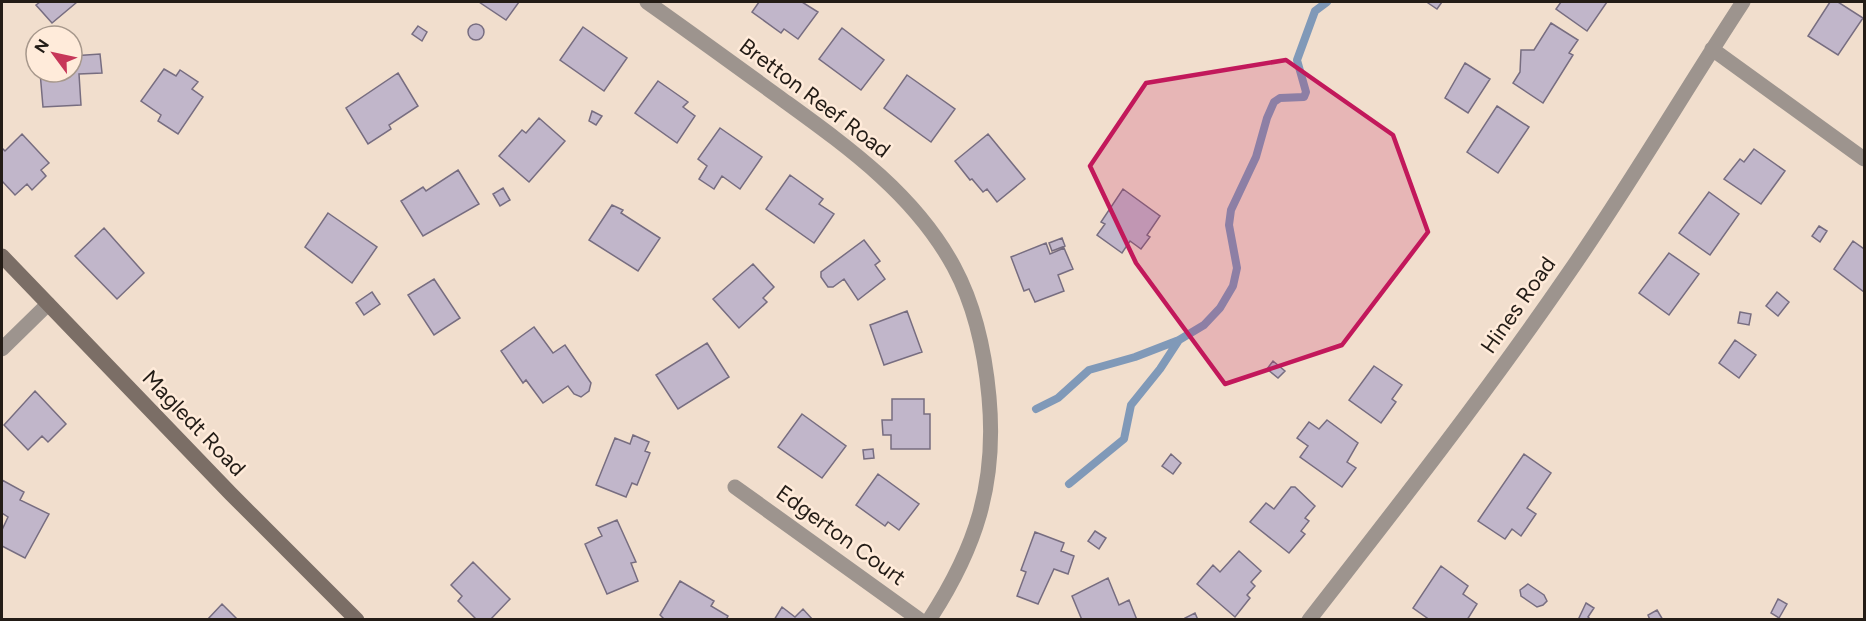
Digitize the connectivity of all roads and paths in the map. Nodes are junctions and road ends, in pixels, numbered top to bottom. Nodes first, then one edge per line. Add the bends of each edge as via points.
1 (647, 2) edge
2 (1743, 2) edge
3 (1712, 49) junction
4 (1864, 159) edge
5 (2, 256) edge
6 (48, 304) junction
7 (2, 349) edge
8 (735, 487) dead end
9 (357, 620) edge
10 (920, 620) edge
11 (929, 620) edge
12 (1309, 620) edge

1 - 11 street, Bretton Reef Road via 848,147 908,202 954,267 974,319 986,368 991,452 987,493 975,535 955,580
2 - 3 street, Hines Road
3 - 4 street
3 - 12 street, Hines Road via 1570,272 1414,486
5 - 6 street, Magledt Road
6 - 7 street
6 - 9 street, Magledt Road
8 - 10 street, Edgerton Court

